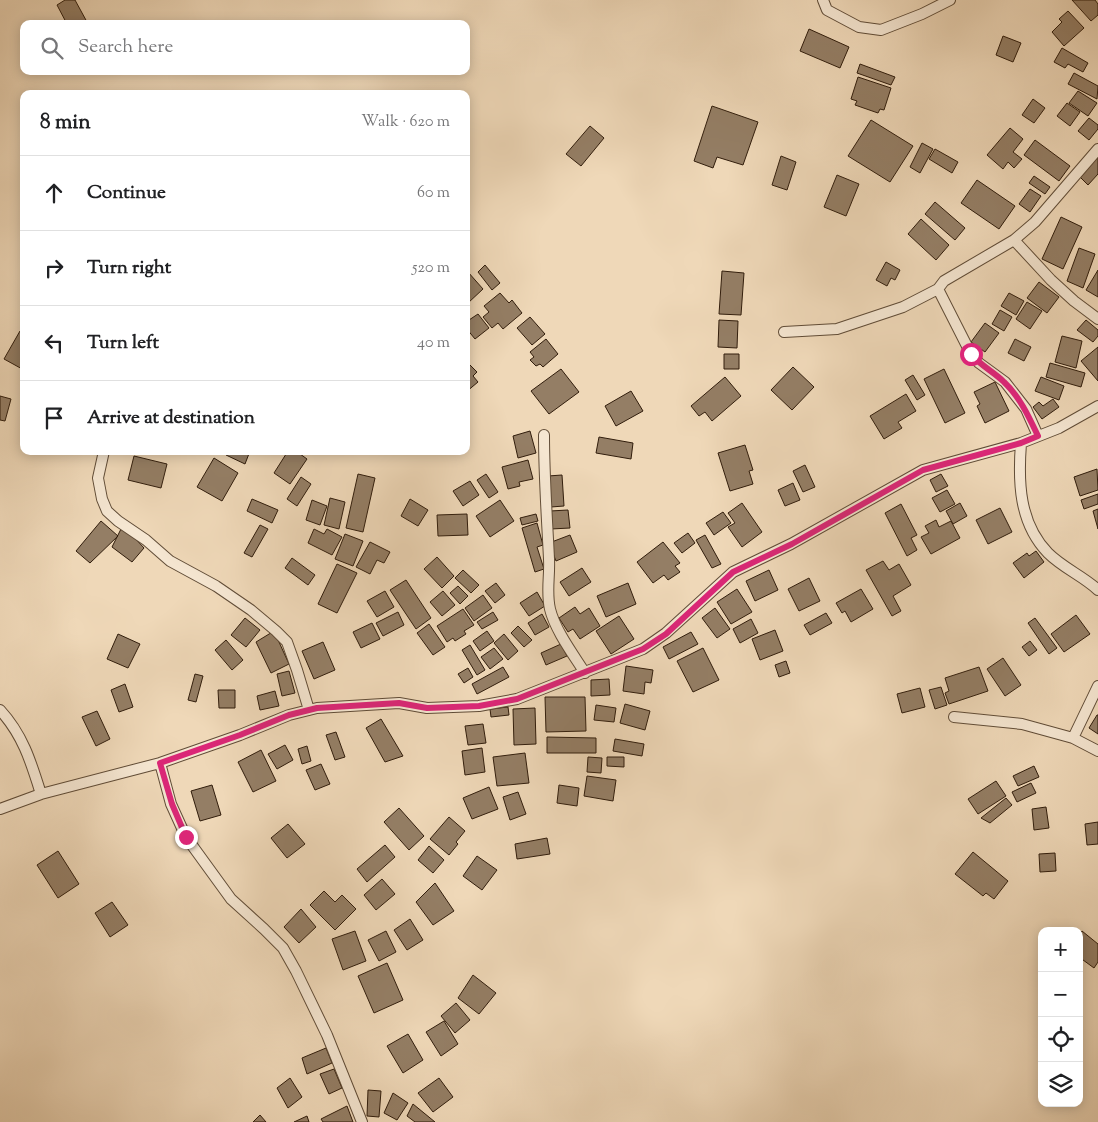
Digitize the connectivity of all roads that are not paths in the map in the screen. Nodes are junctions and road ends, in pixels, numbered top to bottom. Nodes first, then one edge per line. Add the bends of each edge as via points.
1 (823, 0) edge
2 (950, 0) edge
3 (1098, 150) edge
4 (1014, 240) junction
5 (938, 289) junction
6 (1098, 318) edge
7 (784, 332) dead end
8 (1098, 406) edge
9 (544, 435) dead end
10 (1038, 436) junction
11 (1021, 443) junction
12 (103, 455) edge
13 (1098, 590) edge
14 (585, 673) junction
15 (1098, 686) edge
16 (0, 710) edge
17 (309, 710) junction
18 (954, 717) dead end
19 (1073, 738) junction
20 (1098, 751) edge
21 (160, 763) junction
22 (42, 794) junction
23 (0, 810) edge
24 (362, 1122) edge

1 - 2 street via 826,10 860,28 881,30
3 - 4 street via 1035,222
4 - 5 street via 944,281
4 - 6 street via 1063,291
5 - 7 street via 902,307 837,329
5 - 10 street via 971,354 1005,382 1026,409
8 - 10 street
9 - 14 street via 550,610
10 - 11 street
11 - 13 street via 1020,490 1034,536 1048,553
11 - 14 street via 923,470 792,544 733,572 666,634 643,649
12 - 17 street via 98,478 107,511 170,561 216,586 276,631 286,642
14 - 17 street via 517,699 479,706 427,708 399,703
15 - 19 street
16 - 22 street via 13,724 31,760
17 - 21 street
18 - 19 street via 1022,724
19 - 20 street
21 - 22 street
21 - 24 street via 186,837 231,899 283,948 296,971 327,1035
22 - 23 street

